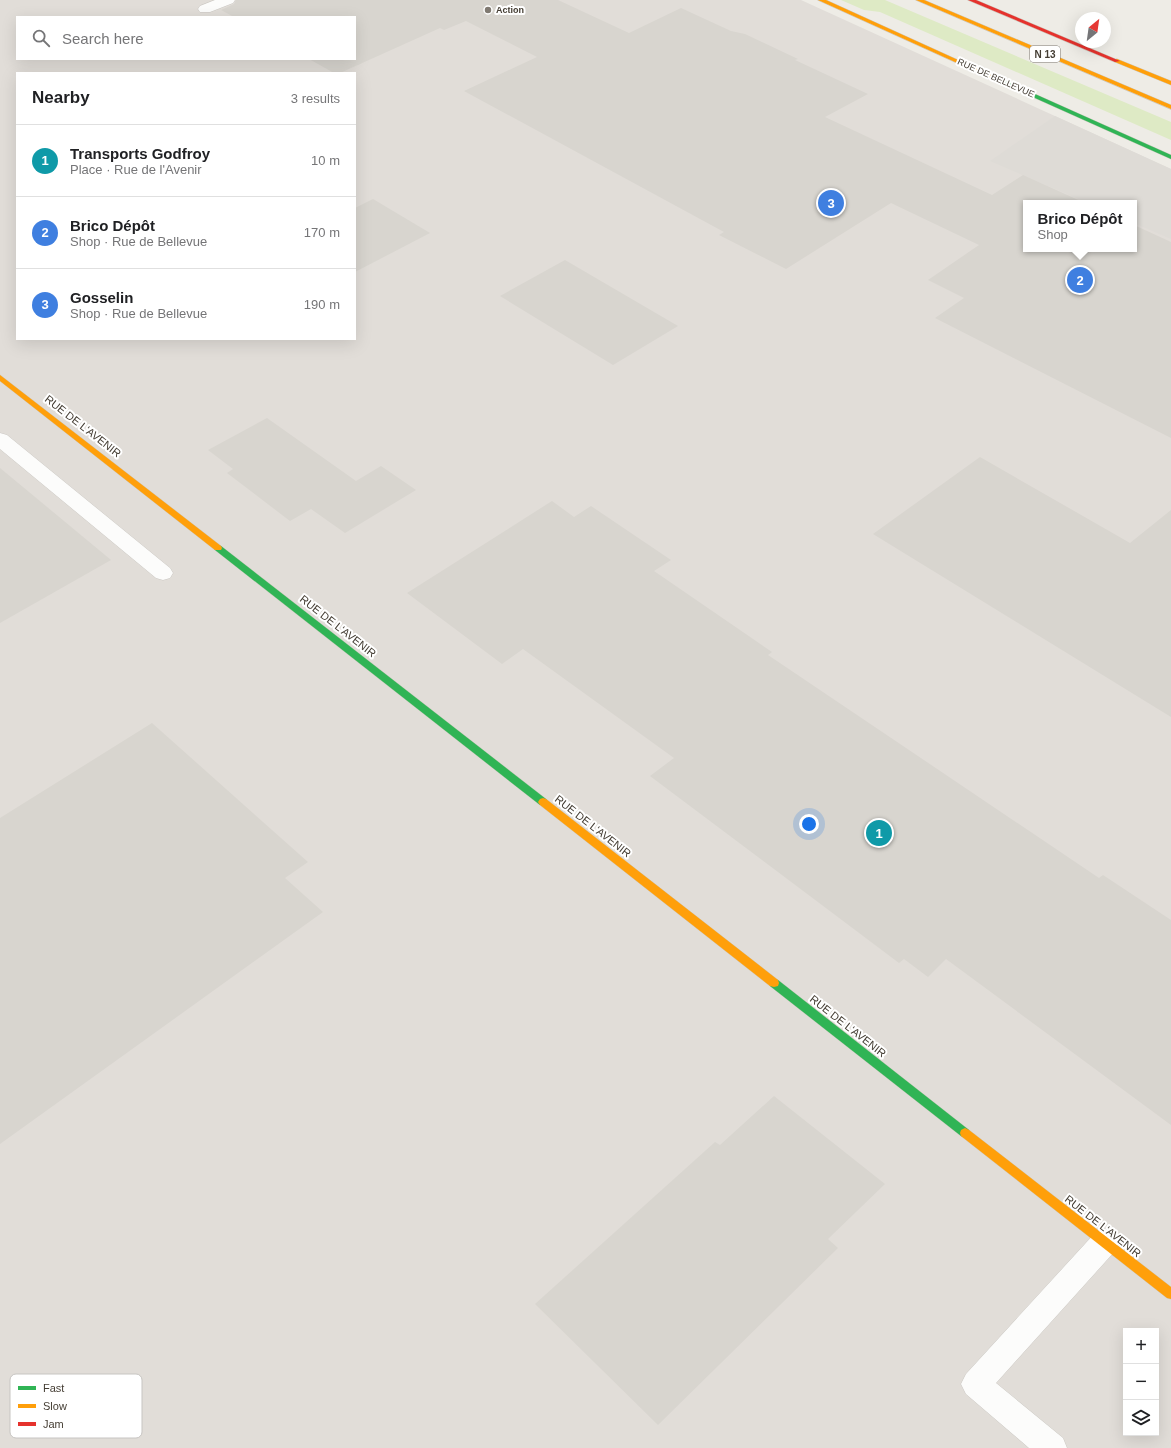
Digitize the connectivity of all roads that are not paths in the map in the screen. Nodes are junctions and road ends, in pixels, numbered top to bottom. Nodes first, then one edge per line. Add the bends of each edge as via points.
1 (228, 0) edge
2 (821, 0) edge
3 (919, 0) edge
4 (971, 0) edge
5 (205, 9) dead end
6 (1171, 83) edge
7 (1171, 107) edge
8 (1171, 157) edge
9 (0, 377) edge
10 (0, 438) edge
11 (162, 573) dead end
12 (1105, 1242) junction
13 (1171, 1294) edge
14 (1052, 1448) edge

1 - 5 lane
2 - 8 main road, RUE DE BELLEVUE
3 - 7 main road, N 13
4 - 6 main road, N 13
9 - 12 main road, RUE DE L'AVENIR
10 - 11 lane
12 - 13 main road, RUE DE L'AVENIR
12 - 14 lane via 976,1384

